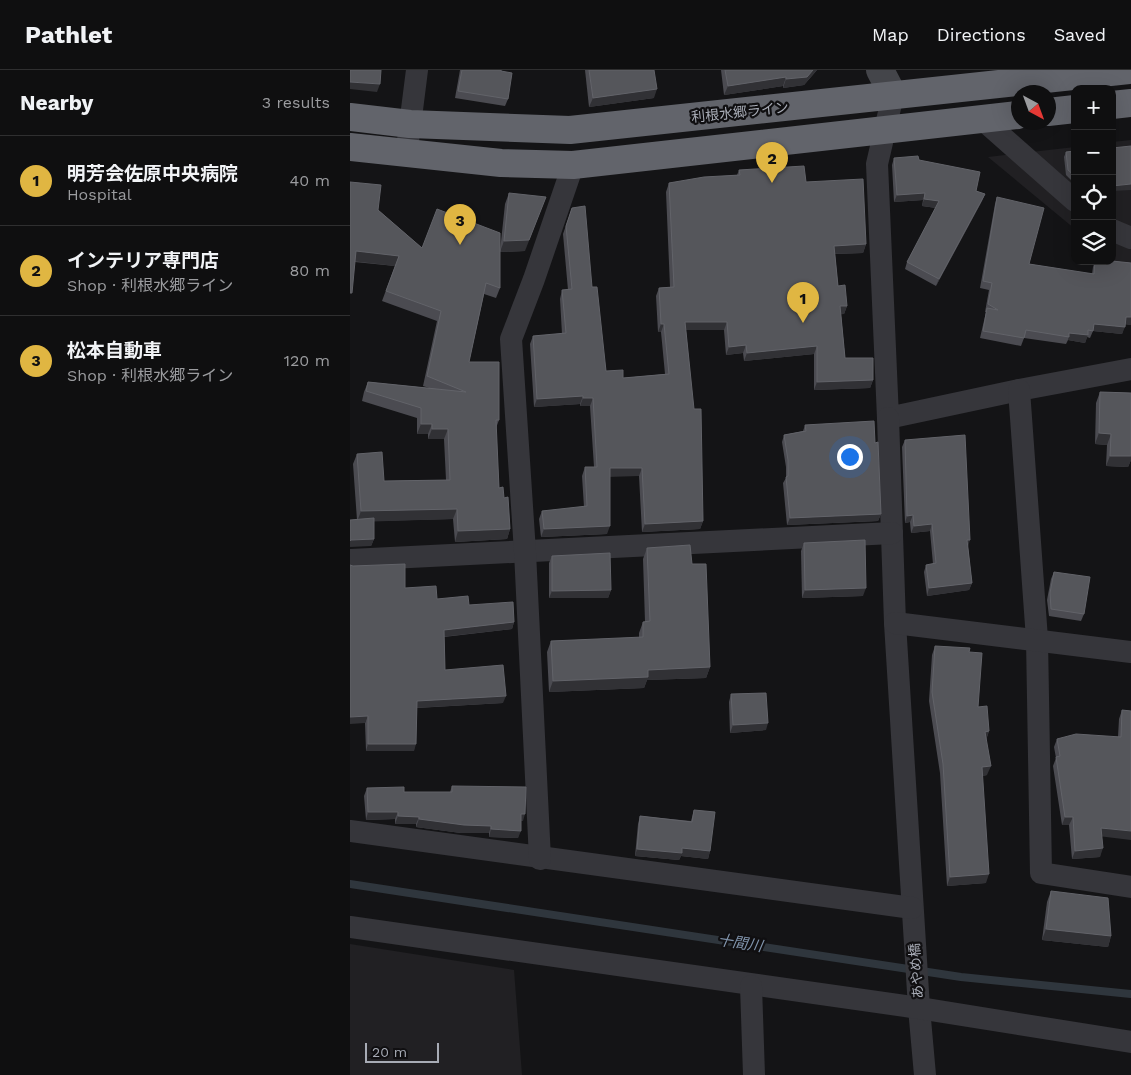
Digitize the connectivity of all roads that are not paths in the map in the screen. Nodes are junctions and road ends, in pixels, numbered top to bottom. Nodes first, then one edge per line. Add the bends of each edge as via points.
1 (417, 70) edge
2 (880, 70) edge
3 (1129, 70) edge
4 (896, 83) edge
5 (1131, 103) edge
6 (1116, 105) edge
7 (1071, 109) edge
8 (1056, 111) edge
9 (1011, 116) edge
10 (350, 117) edge
11 (982, 119) junction
12 (410, 124) junction
13 (885, 130) junction
14 (350, 147) edge
15 (407, 153) junction
16 (573, 165) junction
17 (1071, 197) edge
18 (1116, 232) edge
19 (1131, 238) edge
20 (1131, 369) edge
21 (1020, 390) junction
22 (888, 418) junction
23 (892, 533) junction
24 (525, 552) junction
25 (350, 560) edge
26 (896, 623) junction
27 (1037, 639) junction
28 (1131, 652) edge
29 (350, 831) edge
30 (540, 859) junction
31 (1131, 887) edge
32 (912, 908) junction
33 (350, 927) edge
34 (751, 986) junction
35 (918, 1008) junction
36 (1131, 1042) edge
37 (754, 1075) edge
38 (925, 1075) edge

1 - 12 street
2 - 4 street
3 - 4 highway, 利根水郷ライン
4 - 12 highway, 利根水郷ライン via 570,130
4 - 13 street, あやめ橋
5 - 6 highway
7 - 8 highway
9 - 11 highway
10 - 12 highway, 利根水郷ライン
11 - 13 highway
11 - 17 street
12 - 15 street
13 - 16 highway
13 - 22 street, あやめ橋 via 877,164
14 - 15 highway
15 - 16 highway via 501,163
16 - 24 street via 511,339
18 - 19 street
20 - 21 street
21 - 22 street
21 - 27 street
22 - 23 street, あやめ橋
23 - 24 street
23 - 26 street, あやめ橋
24 - 25 street
24 - 30 street
26 - 27 street
26 - 32 street, あやめ橋
27 - 28 street
27 - 31 street via 1041,873
29 - 30 street
30 - 32 street
32 - 35 street, あやめ橋
33 - 34 street
34 - 35 street
34 - 37 street
35 - 36 street
35 - 38 street, あやめ橋

